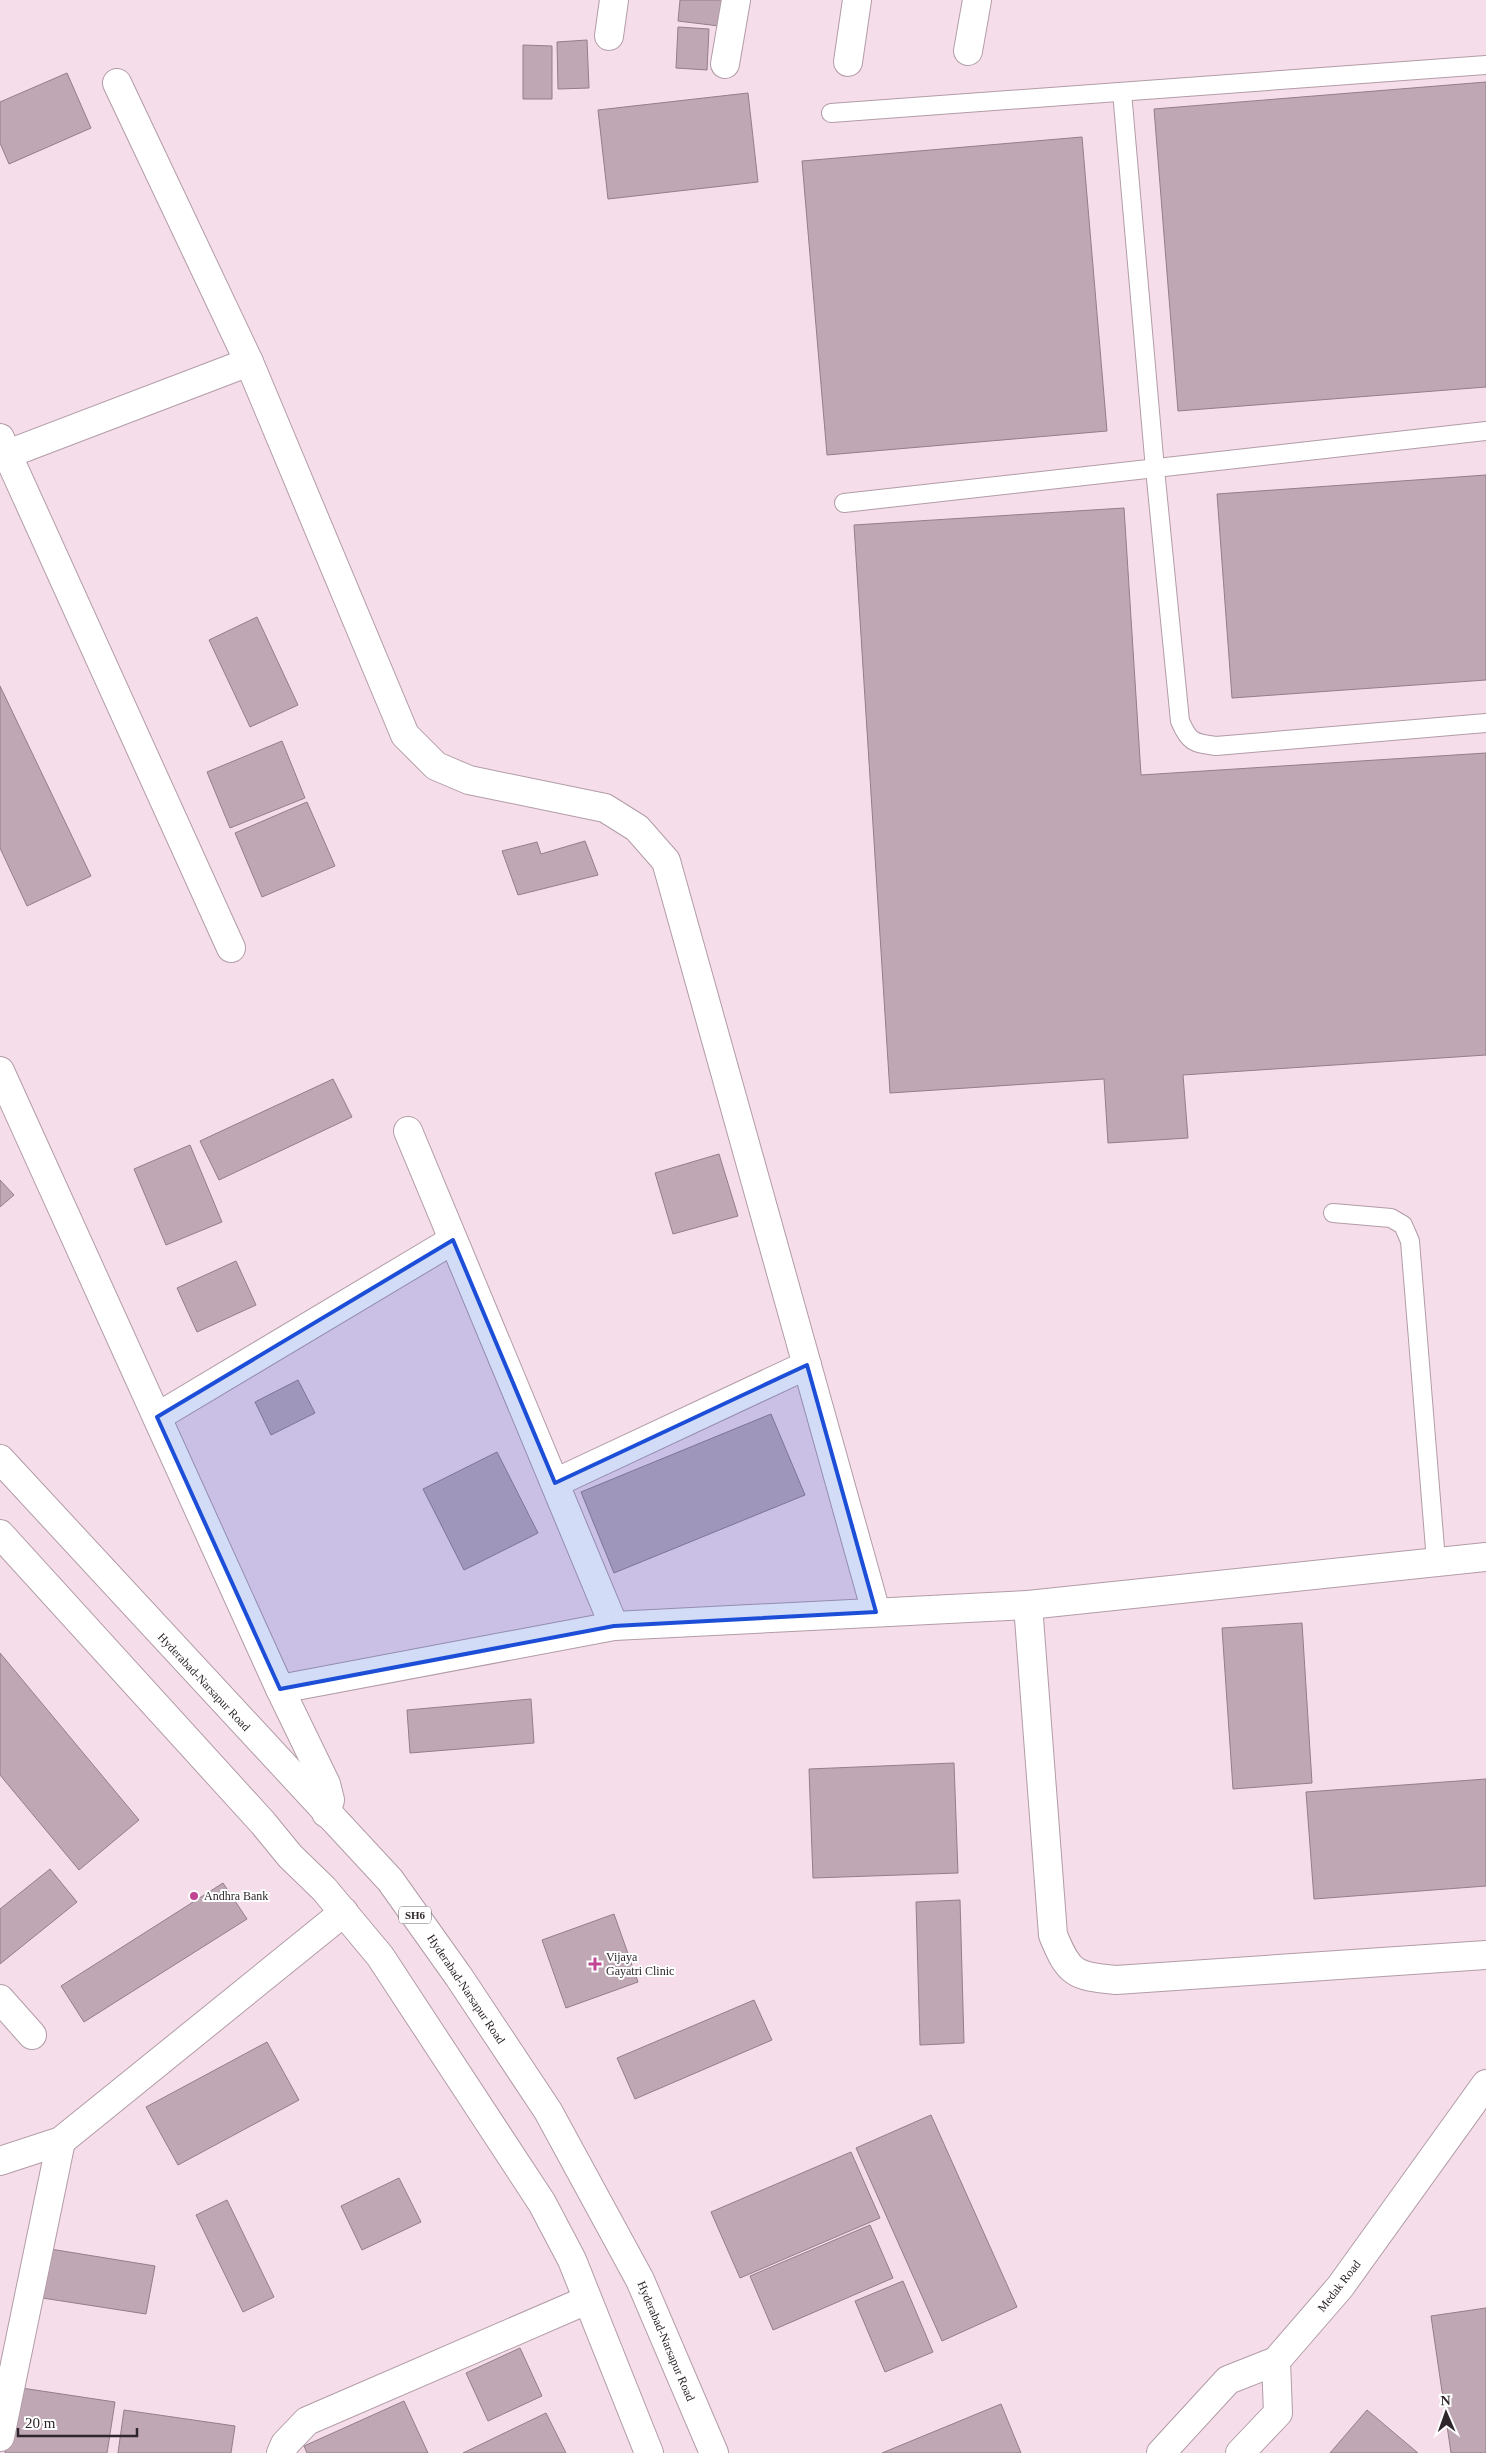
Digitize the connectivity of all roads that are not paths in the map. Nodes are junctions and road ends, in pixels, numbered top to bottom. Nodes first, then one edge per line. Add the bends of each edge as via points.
1 (614, 0) edge
2 (736, 0) edge
3 (857, 0) edge
4 (977, 0) edge
5 (609, 36) dead end
6 (968, 51) dead end
7 (848, 62) dead end
8 (725, 64) dead end
9 (1486, 65) edge
10 (117, 82) dead end
11 (1122, 92) junction
12 (831, 113) dead end
13 (249, 362) junction
14 (1486, 431) edge
15 (2, 450) edge
16 (1155, 469) junction
17 (844, 503) dead end
18 (1486, 723) edge
19 (231, 948) dead end
20 (0, 1071) edge
21 (408, 1131) dead end
22 (1333, 1213) dead end
23 (453, 1240) junction
24 (807, 1365) junction
25 (157, 1417) junction
26 (0, 1459) edge
27 (554, 1484) junction
28 (0, 1534) edge
29 (1486, 1556) edge
30 (1436, 1561) junction
31 (1028, 1605) junction
32 (876, 1612) junction
33 (614, 1626) junction
34 (280, 1689) junction
35 (326, 1813) junction
36 (344, 1912) junction
37 (1486, 1955) edge
38 (0, 1999) edge
39 (32, 2035) dead end
40 (1486, 2084) edge
41 (60, 2141) junction
42 (0, 2161) edge
43 (588, 2300) junction
44 (1276, 2361) junction
45 (0, 2437) edge
46 (281, 2453) edge
47 (649, 2453) edge
48 (714, 2453) edge
49 (1161, 2453) edge
50 (1240, 2453) edge

1 - 5 street
2 - 8 street
3 - 7 street
4 - 6 street
9 - 11 lane
10 - 13 street
11 - 12 lane
11 - 16 lane
13 - 15 street
13 - 24 street via 405,735 436,766 469,780 605,808 637,828 666,861
14 - 16 lane
15 - 19 street
16 - 17 lane
16 - 18 lane via 1180,721 1187,737 1197,744 1216,746
20 - 25 street
21 - 23 street
22 - 30 lane via 1391,1218 1403,1225 1410,1241
23 - 25 street
23 - 27 street
24 - 27 street
24 - 32 street
25 - 34 street
26 - 35 street, Hyderabad-Narsapur Road / SH6
27 - 33 street
28 - 36 street
29 - 30 street
30 - 31 street
31 - 32 street
31 - 37 street via 1052,1935 1064,1962 1086,1977 1116,1980
32 - 33 street
33 - 34 street
34 - 35 street via 326,1784 330,1800
35 - 48 street, Hyderabad-Narsapur Road / SH6 via 390,1880 548,2111 640,2280
36 - 41 street
36 - 43 street via 380,1956 542,2202 572,2260
38 - 39 street
40 - 44 street, Medak Road via 1340,2287
41 - 42 street
41 - 45 street
43 - 46 street via 307,2421 285,2444
43 - 47 street
44 - 49 street, Medak Road via 1228,2380
44 - 50 street via 1278,2413

